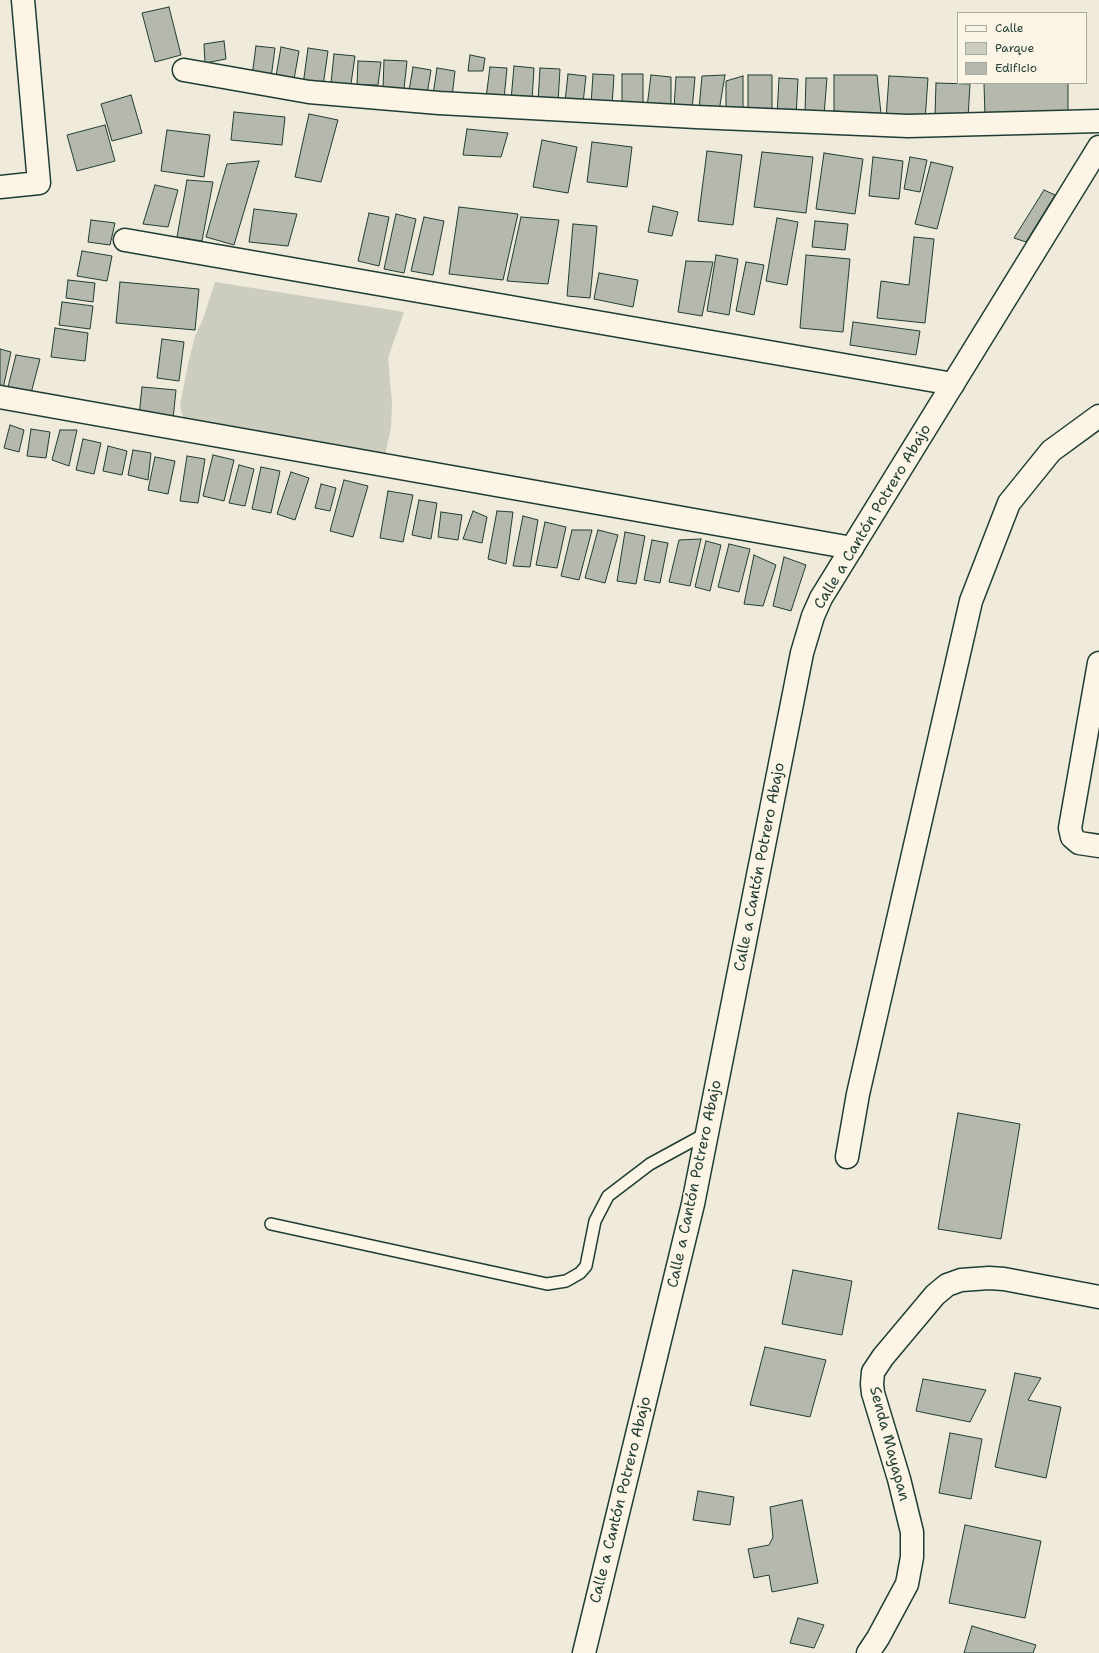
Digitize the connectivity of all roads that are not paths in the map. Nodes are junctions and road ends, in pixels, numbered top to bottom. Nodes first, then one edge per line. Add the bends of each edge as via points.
1 (23, 0) edge
2 (184, 70) dead end
3 (1099, 121) edge
4 (1099, 148) edge
5 (0, 187) edge
6 (125, 240) dead end
7 (953, 384) junction
8 (0, 397) edge
9 (1099, 416) edge
10 (852, 548) junction
11 (1099, 663) edge
12 (1099, 846) edge
13 (707, 1133) junction
14 (848, 1157) dead end
15 (271, 1224) dead end
16 (1099, 1297) edge
17 (584, 1653) edge
18 (868, 1653) edge

1 - 5 street via 40,183
2 - 3 street via 309,92 455,104 908,126
4 - 7 street, Calle a Cantón Potrero Abajo
6 - 7 street
7 - 10 street, Calle a Cantón Potrero Abajo
8 - 10 street
9 - 14 street via 1051,451 1009,503 971,601 858,1094
10 - 13 street, Calle a Cantón Potrero Abajo via 821,598 802,653
11 - 12 street via 1070,828 1072,837 1079,843
13 - 15 lane via 650,1164 608,1196 595,1221 586,1266 566,1281 547,1284
13 - 17 street, Calle a Cantón Potrero Abajo via 693,1204
16 - 18 street, Senda Mayapan via 1004,1279 961,1280 935,1295 883,1357 874,1372 873,1392 912,1532 912,1557 907,1584

